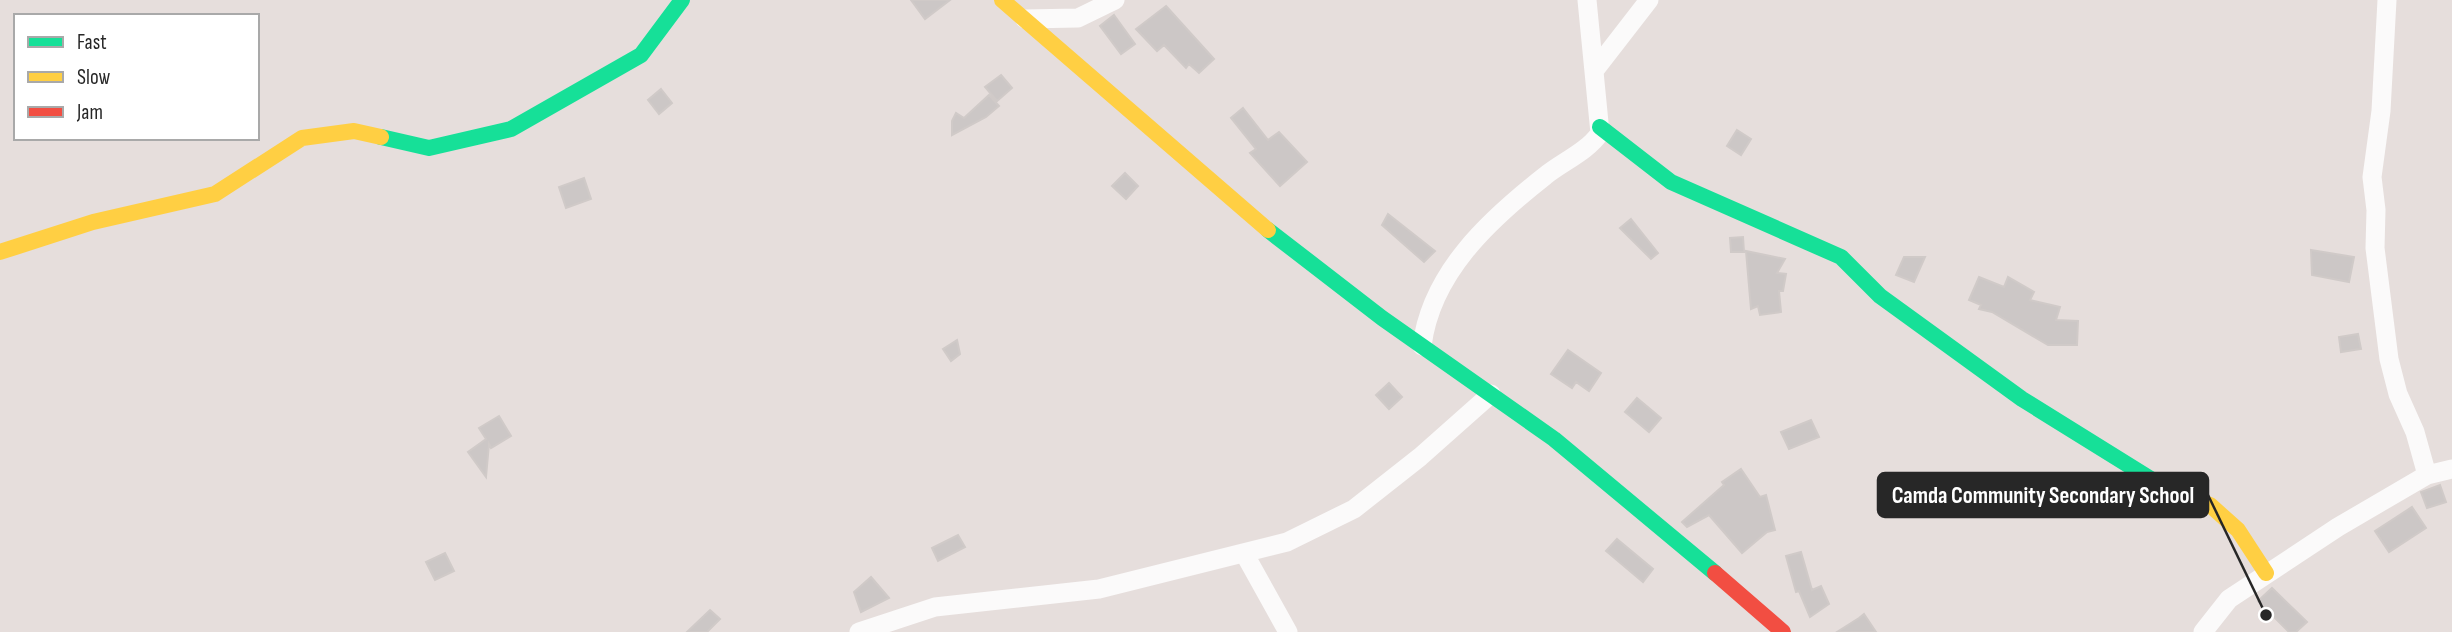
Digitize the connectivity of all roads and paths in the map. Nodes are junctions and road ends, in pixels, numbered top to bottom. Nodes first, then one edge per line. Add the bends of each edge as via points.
1 (682, 0) edge
2 (1002, 0) edge
3 (1115, 0) edge
4 (1587, 0) edge
5 (1648, 0) edge
6 (2386, 0) edge
7 (1026, 19) junction
8 (1594, 71) junction
9 (1600, 127) junction
10 (0, 253) edge
11 (1422, 346) junction
12 (1491, 394) junction
13 (2452, 469) edge
14 (2427, 475) junction
15 (1244, 553) junction
16 (2266, 573) junction
17 (859, 632) edge
18 (1288, 632) edge
19 (1783, 632) edge
20 (2203, 632) edge

1 - 10 street via 641,55 512,129 429,148 354,131 302,138 215,194 93,222
2 - 7 street
3 - 7 street via 1078,18
4 - 8 street
5 - 8 street
6 - 14 street via 2381,111 2372,177 2375,248 2389,359
7 - 11 street via 1240,208
8 - 9 street
9 - 11 street via 1595,140 1544,176 1457,258 1426,317
9 - 16 street via 1671,182 1841,257 1880,296 2022,399 2155,482 2210,505 2238,530
11 - 12 street
12 - 15 street via 1354,509 1287,542
12 - 19 street via 1614,485
13 - 14 street
14 - 16 street
15 - 17 street via 1099,589 935,607
15 - 18 street
16 - 20 street via 2229,598

